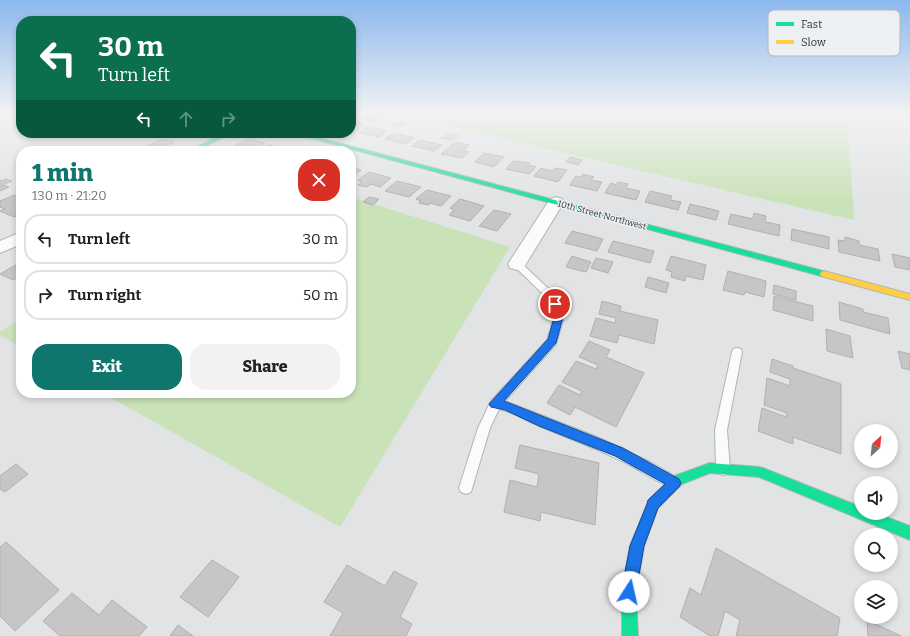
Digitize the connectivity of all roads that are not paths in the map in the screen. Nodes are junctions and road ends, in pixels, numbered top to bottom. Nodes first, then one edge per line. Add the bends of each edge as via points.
1 (332, 143) edge
2 (344, 146) edge
3 (356, 149) edge
4 (556, 202) junction
5 (517, 264) joint
6 (910, 297) edge
7 (737, 352) dead end
8 (494, 404) junction
9 (723, 469) junction
10 (675, 483) junction
11 (466, 488) dead end
12 (910, 533) edge
13 (630, 636) edge

1 - 2 street, 10th Street Northwest
3 - 4 street, 10th Street Northwest
4 - 5 street
4 - 6 street, 10th Street Northwest
5 - 8 lane via 550,295 560,314 552,340
7 - 9 lane via 721,430
8 - 10 lane via 507,406 619,452
8 - 11 lane
9 - 10 street via 710,468
9 - 12 street via 759,472
10 - 13 street via 653,504 637,546 629,592

